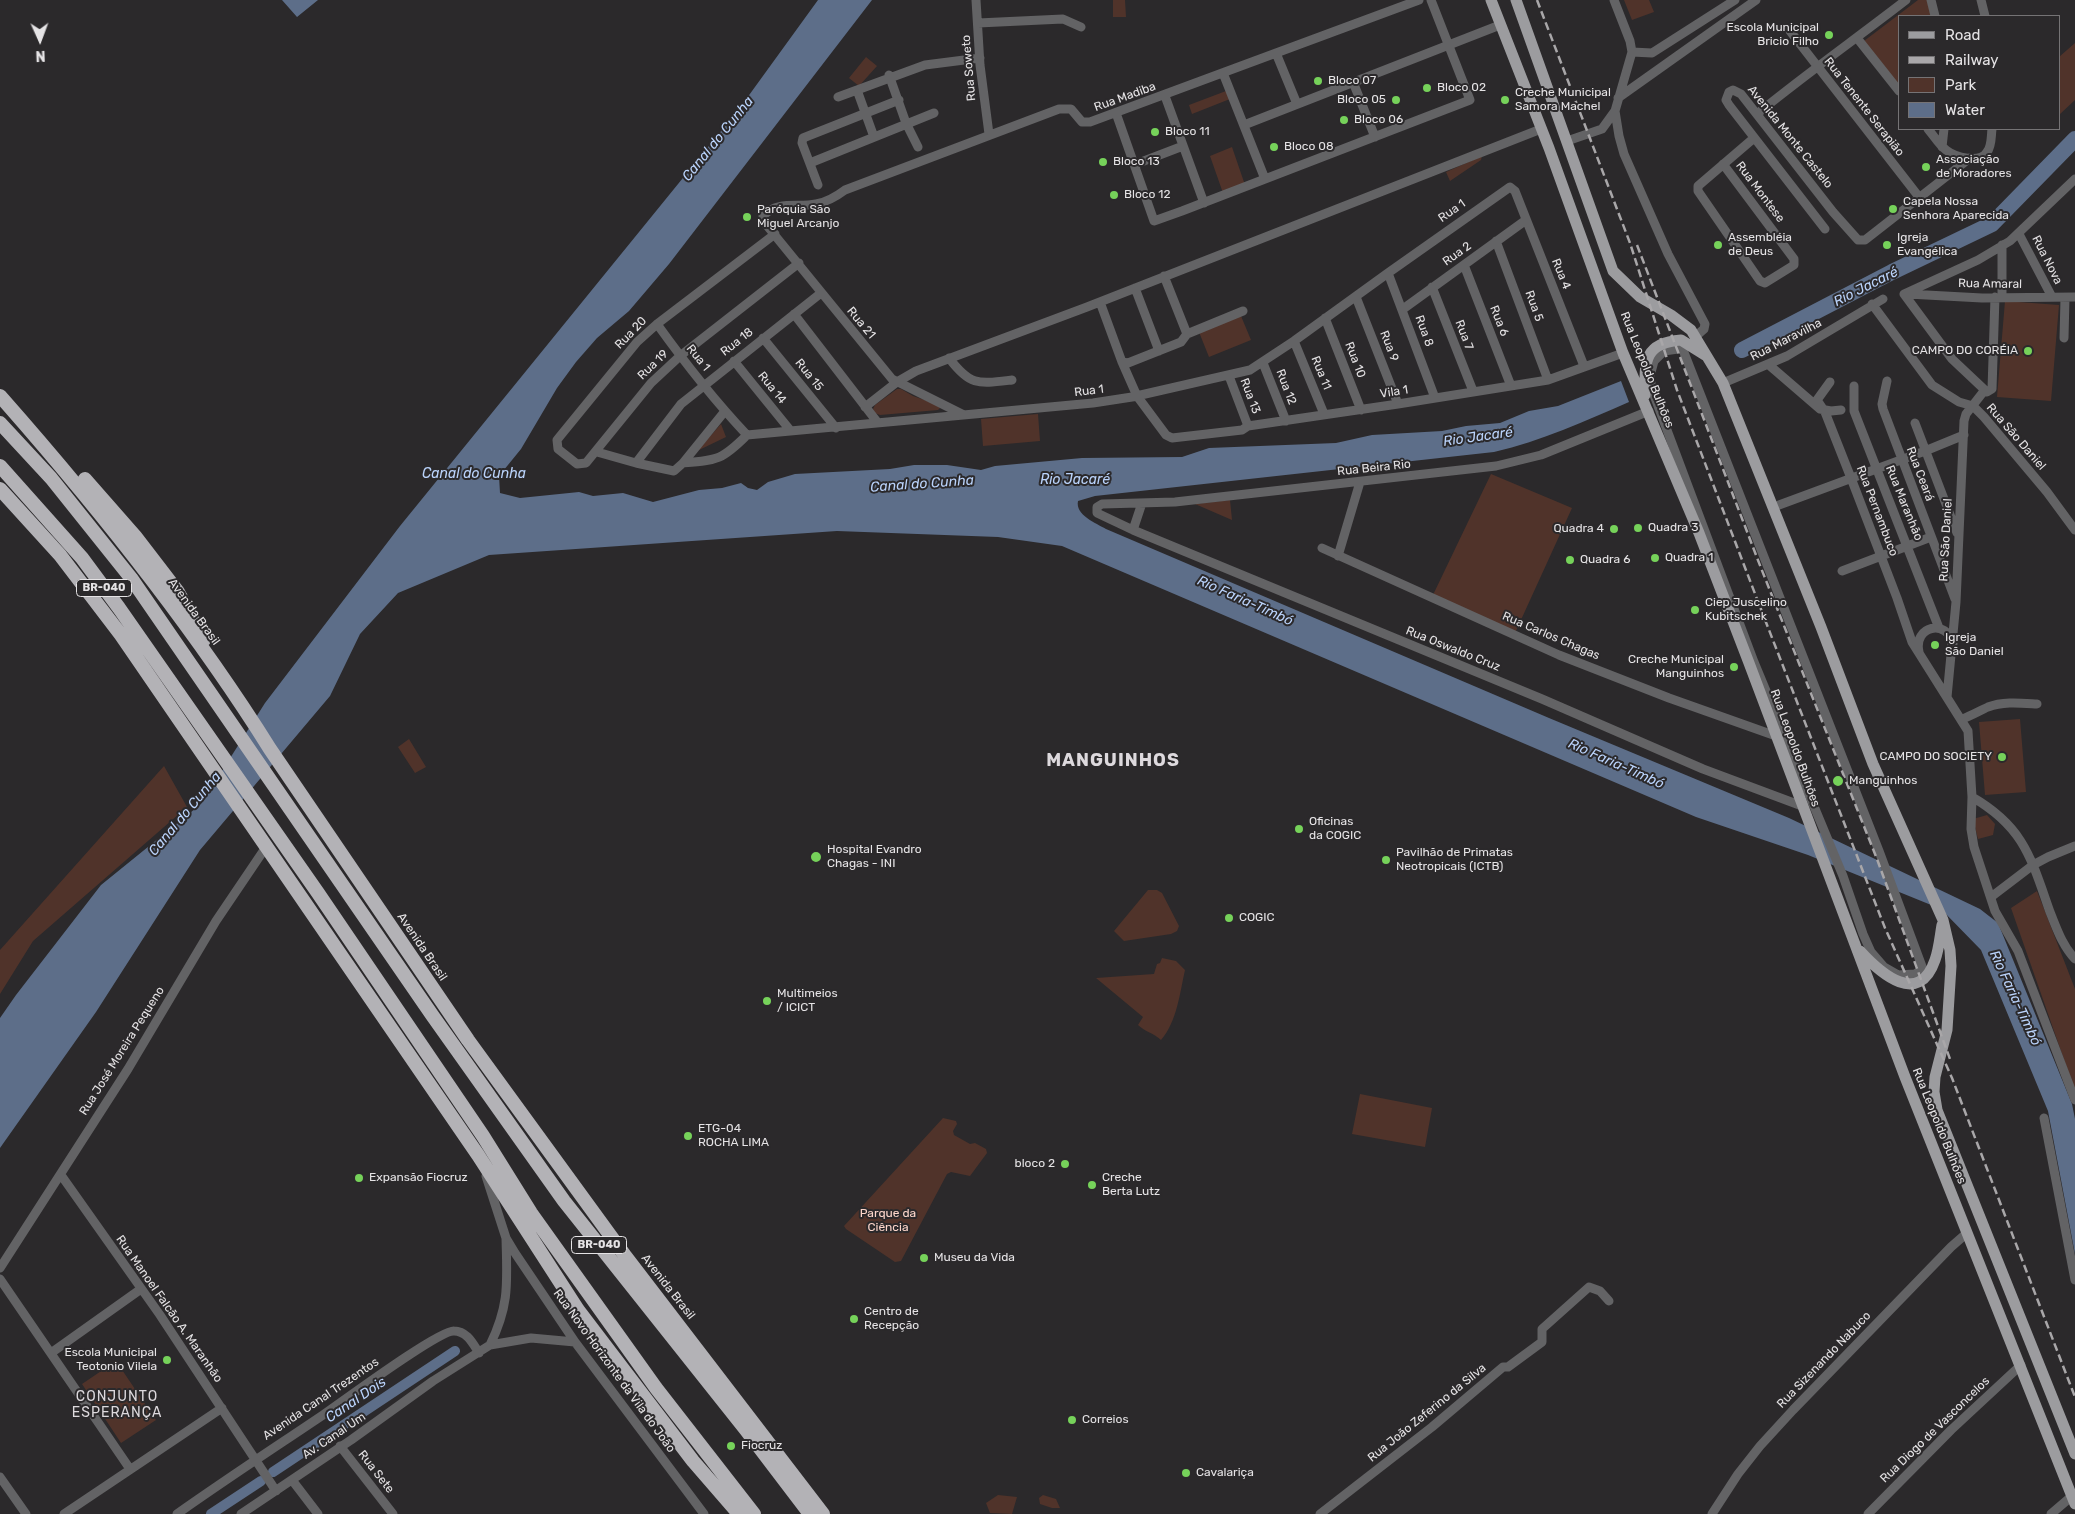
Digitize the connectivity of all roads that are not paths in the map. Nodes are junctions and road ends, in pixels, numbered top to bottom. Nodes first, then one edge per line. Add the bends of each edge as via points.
1 (976, 0) edge
2 (1419, 0) edge
3 (1431, 0) edge
4 (1491, 0) edge
5 (1516, 0) edge
6 (1614, 0) edge
7 (1735, 0) edge
8 (1756, 0) edge
9 (1906, 0) edge
10 (1931, 0) edge
11 (1981, 0) edge
12 (1935, 15) edge
13 (1985, 15) edge
14 (978, 23) junction
15 (1500, 25) junction
16 (1081, 27) dead end
17 (1790, 31) dead end
18 (1857, 38) junction
19 (1448, 45) junction
20 (1632, 52) junction
21 (1276, 53) junction
22 (980, 58) junction
23 (1817, 66) junction
24 (1223, 73) junction
25 (890, 76) junction
26 (1354, 82) junction
27 (857, 90) junction
28 (1898, 90) edge
29 (1165, 96) junction
30 (838, 97) dead end
31 (1618, 98) junction
32 (899, 100) junction
33 (1297, 104) junction
34 (1615, 111) junction
35 (865, 113) junction
36 (934, 113) dead end
37 (1116, 113) junction
38 (1757, 114) junction
39 (907, 124) junction
40 (1244, 125) junction
41 (1541, 129) junction
42 (1929, 130) edge
43 (1944, 130) edge
44 (1992, 130) edge
45 (989, 134) junction
46 (874, 137) junction
47 (1375, 137) junction
48 (1754, 138) junction
49 (1567, 141) junction
50 (1183, 146) junction
51 (918, 147) dead end
52 (1942, 147) junction
53 (1970, 158) junction
54 (810, 162) junction
55 (1136, 164) junction
56 (1723, 164) junction
57 (1266, 179) junction
58 (2075, 179) edge
59 (818, 185) dead end
60 (1515, 191) joint
61 (1919, 197) junction
62 (1204, 203) junction
63 (763, 219) joint
64 (1526, 220) junction
65 (1826, 229) dead end
66 (775, 234) junction
67 (2019, 234) junction
68 (1496, 241) junction
69 (2002, 245) junction
70 (799, 263) junction
71 (1464, 264) junction
72 (1388, 273) junction
73 (1164, 276) junction
74 (1432, 287) junction
75 (1135, 288) junction
76 (821, 293) junction
77 (1904, 294) junction
78 (1356, 296) junction
79 (1999, 297) junction
80 (2052, 297) junction
81 (2075, 297) edge
82 (2065, 298) junction
83 (1883, 299) dead end
84 (1100, 302) junction
85 (1872, 304) junction
86 (1403, 308) junction
87 (1243, 311) dead end
88 (794, 314) junction
89 (1325, 318) junction
90 (657, 324) junction
91 (1187, 334) junction
92 (1696, 336) junction
93 (763, 338) junction
94 (2064, 338) dead end
95 (1294, 341) junction
96 (1160, 351) junction
97 (1624, 353) junction
98 (680, 356) junction
99 (949, 358) junction
100 (1708, 358) junction
101 (734, 361) junction
102 (1122, 362) junction
103 (1263, 363) junction
104 (1769, 365) junction
105 (1584, 366) junction
106 (1229, 376) junction
107 (1012, 380) dead end
108 (1548, 380) junction
109 (1887, 381) dead end
110 (896, 382) junction
111 (1830, 382) dead end
112 (1723, 383) junction
113 (704, 385) junction
114 (1511, 386) junction
115 (1854, 386) dead end
116 (1988, 390) junction
117 (1473, 391) junction
118 (0, 396) edge
119 (1137, 396) junction
120 (1435, 398) junction
121 (1398, 404) junction
122 (0, 405) edge
123 (1973, 406) junction
124 (865, 407) junction
125 (1647, 407) junction
126 (1361, 410) junction
127 (1822, 410) junction
128 (1841, 410) dead end
129 (725, 411) junction
130 (1324, 414) junction
131 (964, 415) junction
132 (1286, 420) junction
133 (0, 423) edge
134 (878, 423) junction
135 (1915, 423) dead end
136 (1248, 426) junction
137 (836, 428) junction
138 (790, 430) junction
139 (747, 435) junction
140 (1964, 435) junction
141 (597, 452) junction
142 (1925, 452) junction
143 (1902, 460) junction
144 (586, 463) joint
145 (636, 463) junction
146 (683, 463) junction
147 (0, 466) edge
148 (1877, 469) junction
149 (1852, 478) junction
150 (1360, 482) junction
151 (0, 489) edge
152 (1142, 503) junction
153 (1779, 505) dead end
154 (1096, 511) joint
155 (1133, 530) junction
156 (2075, 530) edge
157 (1931, 537) junction
158 (1959, 537) junction
159 (1908, 546) junction
160 (1322, 548) dead end
161 (1338, 556) junction
162 (1881, 556) junction
163 (1842, 571) dead end
164 (1956, 602) junction
165 (1939, 628) junction
166 (1953, 645) junction
167 (1920, 654) junction
168 (234, 692) junction
169 (1947, 697) junction
170 (2037, 704) dead end
171 (1962, 720) junction
172 (191, 724) junction
173 (1776, 736) junction
174 (1972, 797) junction
175 (1802, 806) junction
176 (2075, 846) edge
177 (266, 847) junction
178 (2033, 865) junction
179 (1895, 896) joint
180 (1991, 897) junction
181 (1940, 915) junction
182 (1855, 946) junction
183 (2075, 959) edge
184 (2075, 1100) edge
185 (2044, 1118) dead end
186 (478, 1155) junction
187 (61, 1175) junction
188 (1966, 1233) junction
189 (506, 1238) junction
190 (0, 1268) edge
191 (0, 1279) edge
192 (2075, 1280) edge
193 (142, 1290) junction
194 (1609, 1300) dead end
195 (575, 1342) junction
196 (490, 1345) junction
197 (51, 1352) junction
198 (479, 1353) junction
199 (2021, 1365) junction
200 (656, 1388) junction
201 (222, 1408) junction
202 (340, 1446) junction
203 (2075, 1454) edge
204 (256, 1459) junction
205 (693, 1461) junction
206 (130, 1469) junction
207 (0, 1477) edge
208 (292, 1480) junction
209 (276, 1491) junction
210 (2074, 1499) edge
211 (26, 1514) edge
212 (64, 1514) edge
213 (177, 1514) edge
214 (241, 1514) edge
215 (318, 1514) edge
216 (393, 1514) edge
217 (704, 1514) edge
218 (739, 1514) edge
219 (754, 1514) edge
220 (810, 1514) edge
221 (823, 1514) edge
222 (1320, 1514) edge
223 (1712, 1514) edge
224 (1868, 1514) edge
225 (2051, 1514) edge

1 - 14 street, Rua Soweto
2 - 21 street, Rua Madiba
3 - 19 street
4 - 15 main road, Rua Leopoldo Bulhões
5 - 49 main road, Rua Leopoldo Bulhões
6 - 20 street
7 - 20 street via 1652,53
8 - 31 street
9 - 18 street
10 - 12 street
11 - 13 street
14 - 16 street via 1063,19
14 - 22 street, Rua Soweto
15 - 19 street
15 - 41 main road, Rua Leopoldo Bulhões
17 - 23 street, Rua Tenente Serapião
18 - 23 street
18 - 28 street
19 - 26 street
19 - 47 street via 1470,100
20 - 31 street
21 - 24 street, Rua Madiba
21 - 33 street
22 - 25 street via 925,65
22 - 45 street, Rua Soweto
23 - 38 street
23 - 61 street, Rua Tenente Serapião
24 - 29 street, Rua Madiba
24 - 40 street
25 - 27 street
25 - 32 street
26 - 33 street
26 - 47 street
27 - 30 street
27 - 35 street
29 - 37 street, Rua Madiba
29 - 50 street
31 - 34 street
32 - 35 street
32 - 39 street
33 - 40 street
34 - 49 street via 1602,129
34 - 92 street via 1624,154 1668,254 1705,324
35 - 46 street
35 - 54 street via 802,138
36 - 39 street
37 - 45 street, Rua Madiba via 1086,123 1071,109 1059,109
37 - 55 street
38 - 48 street, Avenida Monte Castelo via 1737,91 1729,92 1728,105
38 - 61 street, Avenida Monte Castelo via 1858,240 1864,240
39 - 46 street
39 - 51 street
40 - 57 street
41 - 73 street
41 - 97 main road, Rua Leopoldo Bulhões
42 - 52 street
43 - 52 street
44 - 53 street via 1988,152
45 - 63 street, Rua Madiba via 845,190 818,204 774,208 766,212
46 - 54 street
47 - 57 street
48 - 56 street
48 - 65 street, Avenida Monte Castelo
49 - 92 main road, Rua Leopoldo Bulhões via 1613,271 1640,297 1671,315
50 - 55 street
50 - 62 street
52 - 53 street
53 - 61 street
54 - 59 street
55 - 62 street via 1154,221
56 - 56 street, Rua Montese via 1698,186 1699,195 1760,281 1765,283 1794,265 1794,260
57 - 62 street
58 - 67 street
60 - 64 street, Rua 4
60 - 72 street, Rua 1 via 1510,187 1504,190
63 - 66 street, Rua 21
64 - 68 street, Rua 2
64 - 105 street, Rua 4
66 - 70 street, Rua 21
66 - 90 street, Rua 20
67 - 69 street
67 - 80 street, Rua Nova
68 - 71 street, Rua 2
68 - 108 street, Rua 5
69 - 77 street via 1974,262
69 - 79 street
70 - 76 street, Rua 21
70 - 98 street, Rua 19
71 - 74 street, Rua 2
71 - 114 street, Rua 6
72 - 78 street, Rua 1
72 - 86 street, Rua 8
73 - 75 street
73 - 91 street
74 - 86 street, Rua 2
74 - 117 street, Rua 7
75 - 84 street
75 - 96 street
76 - 88 street, Rua 18
76 - 110 street, Rua 21
77 - 79 street, Rua Amaral
77 - 116 street via 1952,359
78 - 89 street, Rua 1
78 - 121 street, Rua 9
79 - 80 street, Rua Amaral
79 - 116 street
80 - 82 street, Rua Amaral
81 - 82 street, Rua Amaral
82 - 94 street
83 - 85 street, Rua Maravilha
84 - 99 street
84 - 102 street
85 - 104 street, Rua Maravilha
85 - 123 street, Rua São Daniel via 1932,385 1959,402
86 - 120 street, Rua 8
87 - 91 street
88 - 93 street, Rua 18
88 - 124 street
89 - 95 street, Rua 1
89 - 126 street, Rua 10
90 - 98 street, Rua 1
90 - 144 street, Rua 20 via 638,342 557,440 558,449 564,455 577,464
91 - 96 street via 1181,342
92 - 100 main road, Rua Leopoldo Bulhões
93 - 101 street, Rua 18
93 - 137 street, Rua 15
95 - 103 street, Rua 1
95 - 130 street, Rua 11
96 - 102 street via 1128,363
97 - 105 street, Vila 1
97 - 125 main road, Rua Leopoldo Bulhões
98 - 113 street, Rua 1
98 - 141 street, Rua 19 via 651,383
99 - 107 street via 972,381
99 - 110 street
100 - 112 main road, Rua Leopoldo Bulhões
100 - 125 main road via 1681,340 1665,342 1655,349 1645,363
101 - 113 street, Rua 18
101 - 138 street, Rua 14
102 - 119 street
103 - 106 street, Rua 1
103 - 132 street, Rua 12
104 - 112 street, Rua Maravilha
104 - 127 street
105 - 108 street, Vila 1
106 - 119 street, Rua 1
106 - 136 street, Rua 13
108 - 114 street, Vila 1
109 - 143 street, Rua Ceará via 1882,404
110 - 124 street
110 - 131 street, Rua 21
111 - 127 street, Rua Pernambuco via 1818,396
112 - 181 main road, Rua Leopoldo Bulhões via 1873,764
113 - 129 street, Rua 1
113 - 145 street, Rua 18 via 681,404
114 - 117 street, Vila 1
115 - 148 street, Rua Maranhão via 1854,411
116 - 123 street, Rua Sāo Daniel
117 - 120 street, Vila 1
118 - 168 highway, Avenida Brasil via 90,499
119 - 131 street, Rua 1
119 - 136 street, Vila 1 via 1166,435 1172,438 1242,430
120 - 121 street, Vila 1
121 - 126 street, Vila 1
122 - 168 highway via 25,420 52,444 135,536 174,587
123 - 140 street, Rua Sāo Daniel via 1965,418
123 - 156 street, Rua São Daniel via 2047,492
124 - 134 street
125 - 150 street, Rua Beira Rio via 1541,455 1515,462
125 - 173 main road, Rua Leopoldo Bulhões
126 - 130 street, Vila 1
127 - 128 street
127 - 149 street, Rua Pernambuco
129 - 139 street, Rua 1
129 - 146 street
130 - 132 street, Vila 1
131 - 134 street, Rua 1
132 - 136 street, Vila 1
133 - 220 highway, BR-040 via 51,478 160,618 432,1015 564,1201
134 - 137 street, Rua 1
135 - 142 street
137 - 138 street, Rua 1
138 - 139 street, Rua 1
139 - 146 street via 722,457
140 - 142 street
140 - 158 street, Rua Sāo Daniel
141 - 144 street, Rua 19
141 - 145 street
142 - 143 street
142 - 158 street
143 - 148 street
143 - 157 street, Rua Ceará
145 - 146 street via 672,471
147 - 172 highway, BR-040 via 82,558 137,633
148 - 149 street
148 - 159 street, Rua Maranhão
149 - 153 street
149 - 162 street, Rua Pernambuco
150 - 152 street, Rua Beira Rio
150 - 161 street
151 - 172 highway via 60,556
152 - 154 street, Rua Beira Rio via 1102,504
152 - 155 street
154 - 155 street, Rua Oswaldo Cruz
155 - 175 street, Rua Oswaldo Cruz via 1703,769
157 - 159 street
157 - 164 street, Rua Ceará
158 - 164 street, Rua Sāo Daniel
159 - 162 street
159 - 165 street, Rua Maranhão
160 - 161 street, Rua Carlos Chagas
161 - 173 street, Rua Carlos Chagas via 1559,655
162 - 163 street
162 - 167 street, Rua Pernambuco via 1912,642
164 - 166 street, Rua Sāo Daniel
165 - 166 street, Rua Maranhão via 1947,632
165 - 167 street via 1923,633 1918,644
166 - 169 street, Rua Sāo Daniel
167 - 169 street, Rua Pernambuco
168 - 221 highway, Avenida Brasil via 468,1040 626,1257
169 - 171 street, Rua Pernambuco
170 - 171 street via 2008,703 1987,708
171 - 174 street, Rua Pernambuco via 1968,736
172 - 177 highway
172 - 200 highway, BR-040 via 267,821 483,1136 531,1213
173 - 175 main road, Rua Leopoldo Bulhões
174 - 178 street via 2001,817 2025,845
174 - 180 street, Rua Pernambuco via 1974,847
175 - 182 main road, Rua Leopoldo Bulhões
176 - 178 street
177 - 186 highway
177 - 187 street, Rua José Moreira Pequeno via 216,921
178 - 180 street
178 - 183 street via 2060,939
179 - 179 street via 1683,350 1664,351 1654,361 1650,376 1661,414 1754,662 1843,876 1863,934 1878,962 1891,972 1915,974 1923,969
180 - 184 street, Rua Pernambuco via 1995,911 2024,964
181 - 182 main road via 1936,958 1926,975 1917,982 1906,984 1890,978
181 - 203 main road, Rua Leopoldo Bulhões via 1951,966 1946,1030 1935,1077 1937,1110
182 - 188 main road, Rua Leopoldo Bulhões
185 - 192 street
186 - 189 street, Rua Novo Horizonte da Vila do João
186 - 205 highway via 578,1310
187 - 190 street, Rua José Moreira Pequeno
187 - 193 street, Rua Manoel Falcão A. Maranhão
188 - 199 main road, Rua Leopoldo Bulhões
188 - 223 street, Rua Sizenando Nabuco via 1793,1410 1746,1463
189 - 195 street, Rua Novo Horizonte da Vila do João
189 - 196 street via 507,1296 499,1327
191 - 197 street
193 - 197 street
193 - 201 street, Rua Manoel Falcão A. Maranhão
194 - 222 street, Rua João Zeferino da Silva via 1600,1291 1589,1287 1542,1329 1542,1342 1508,1367 1503,1367 1404,1450
195 - 196 street via 531,1338
195 - 217 street, Rua Novo Horizonte da Vila do João
196 - 198 street, Av. Canal Um
197 - 206 street
198 - 202 street, Av. Canal Um
198 - 204 street, Avenida Canal Trezentos via 468,1337 460,1332 446,1333
199 - 210 main road, Rua Leopoldo Bulhões
199 - 224 street, Rua Diogo de Vasconcelos
200 - 205 highway
200 - 219 highway, BR-040
201 - 204 street, Rua Manoel Falcão A. Maranhão
201 - 206 street
202 - 208 street, Av. Canal Um
202 - 216 street, Rua Sete
204 - 209 street, Rua Manoel Falcão A. Maranhão
204 - 213 street, Avenida Canal Trezentos
205 - 218 highway
206 - 212 street
207 - 211 street
208 - 209 street, Av. Canal Um
208 - 215 street
209 - 214 street, Av. Canal Um
210 - 225 street

